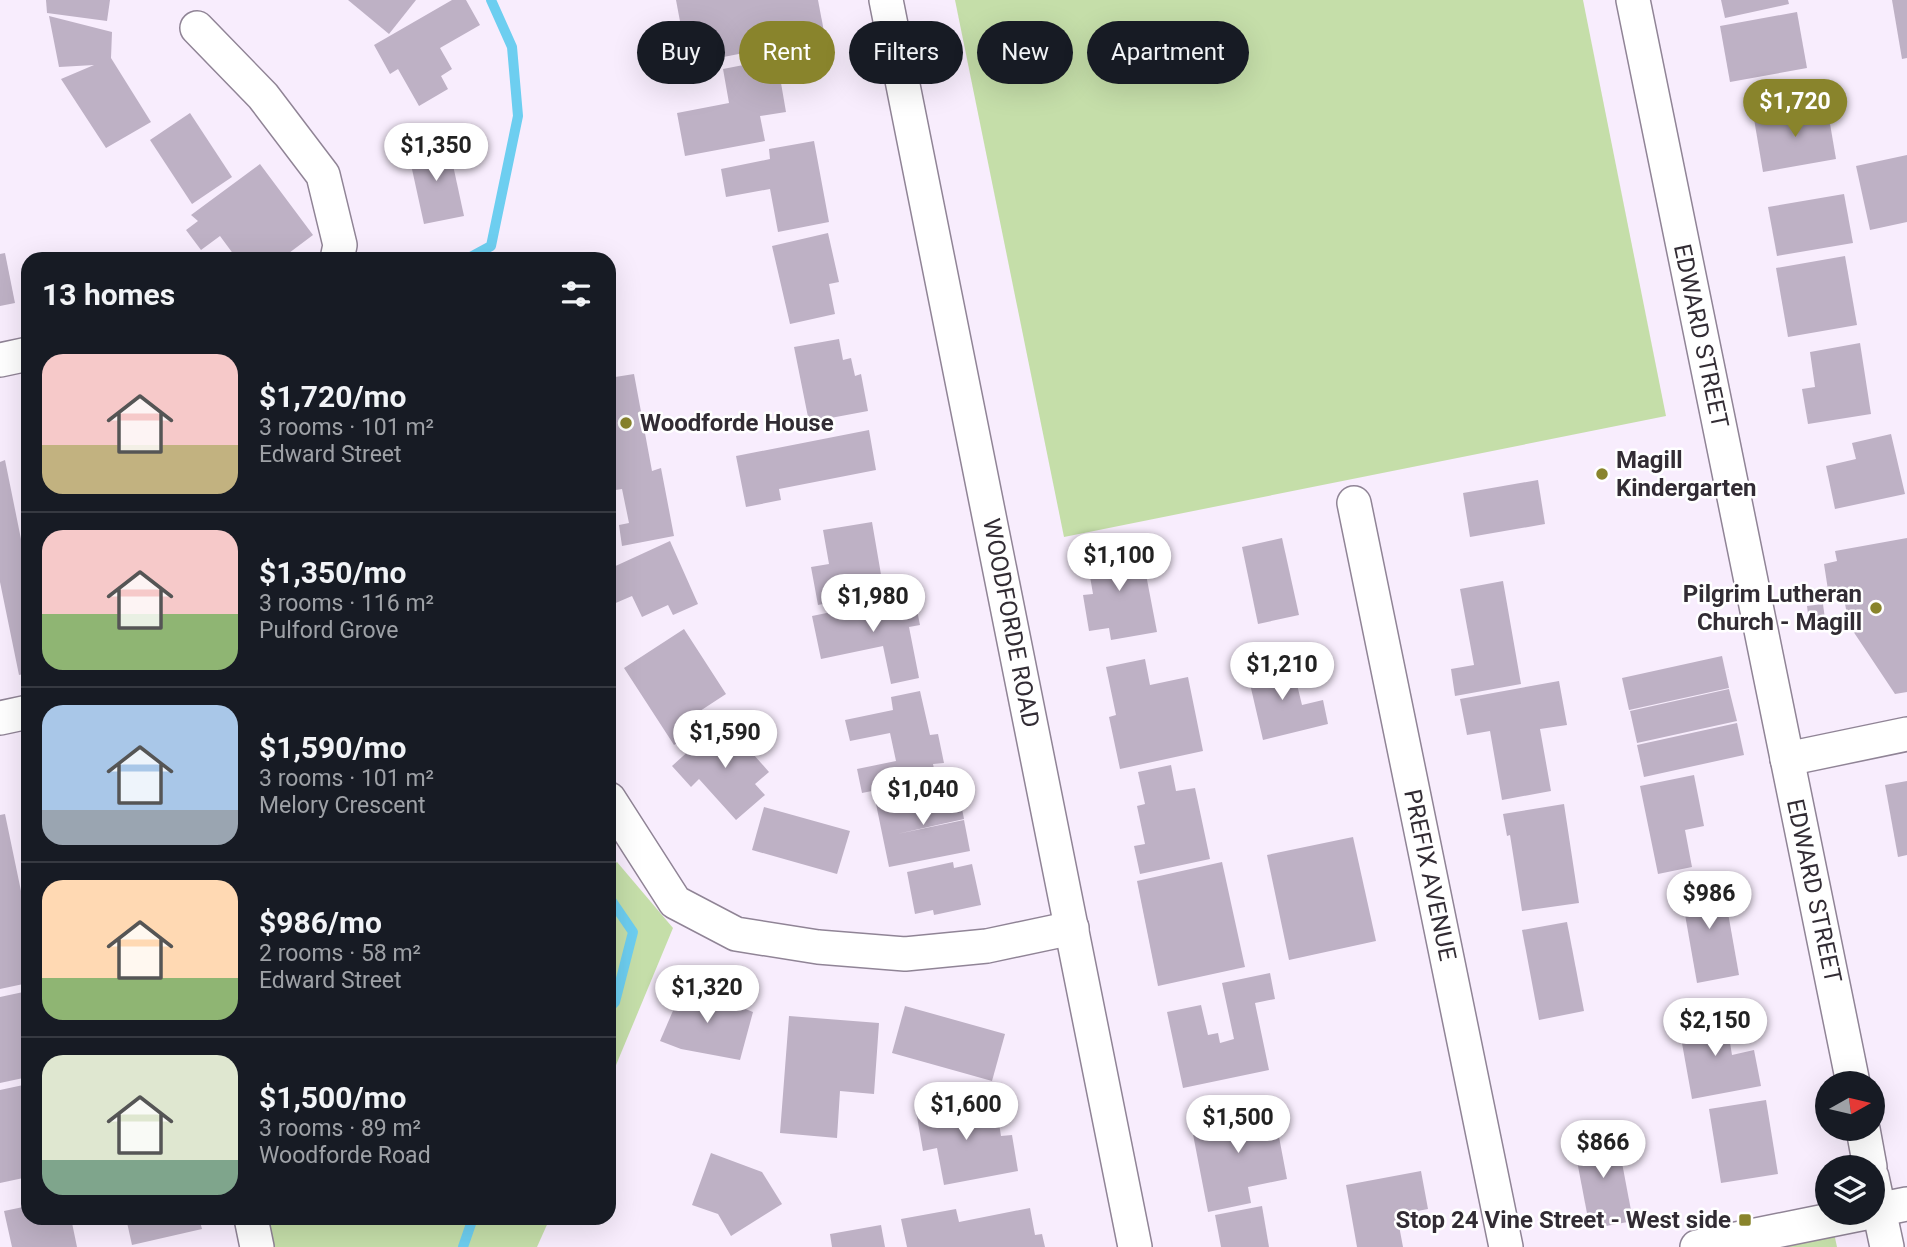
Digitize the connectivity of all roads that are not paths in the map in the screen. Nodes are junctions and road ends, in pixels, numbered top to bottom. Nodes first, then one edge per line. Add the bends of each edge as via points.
1 (886, 0) edge
2 (1633, 0) edge
3 (197, 28) dead end
4 (338, 252) edge
5 (21, 356) edge
6 (0, 360) edge
7 (1354, 503) dead end
8 (21, 714) edge
9 (0, 718) edge
10 (1907, 734) edge
11 (1787, 759) junction
12 (616, 810) edge
13 (1072, 928) junction
14 (1851, 1071) edge
15 (1815, 1223) edge
16 (252, 1225) edge
17 (1884, 1225) edge
18 (257, 1247) edge
19 (1135, 1247) edge
20 (1506, 1247) edge
21 (1697, 1247) edge
22 (1887, 1247) edge

1 - 13 street, WOODFORDE ROAD
2 - 11 street, EDWARD STREET
3 - 4 street via 263,96 323,175
5 - 6 street
7 - 20 street, PREFIX AVENUE
8 - 9 street
10 - 11 street
11 - 14 street, EDWARD STREET
12 - 13 street via 675,902 736,934 905,954 987,946
13 - 19 street, WOODFORDE ROAD
15 - 21 street
16 - 18 street
17 - 22 street

